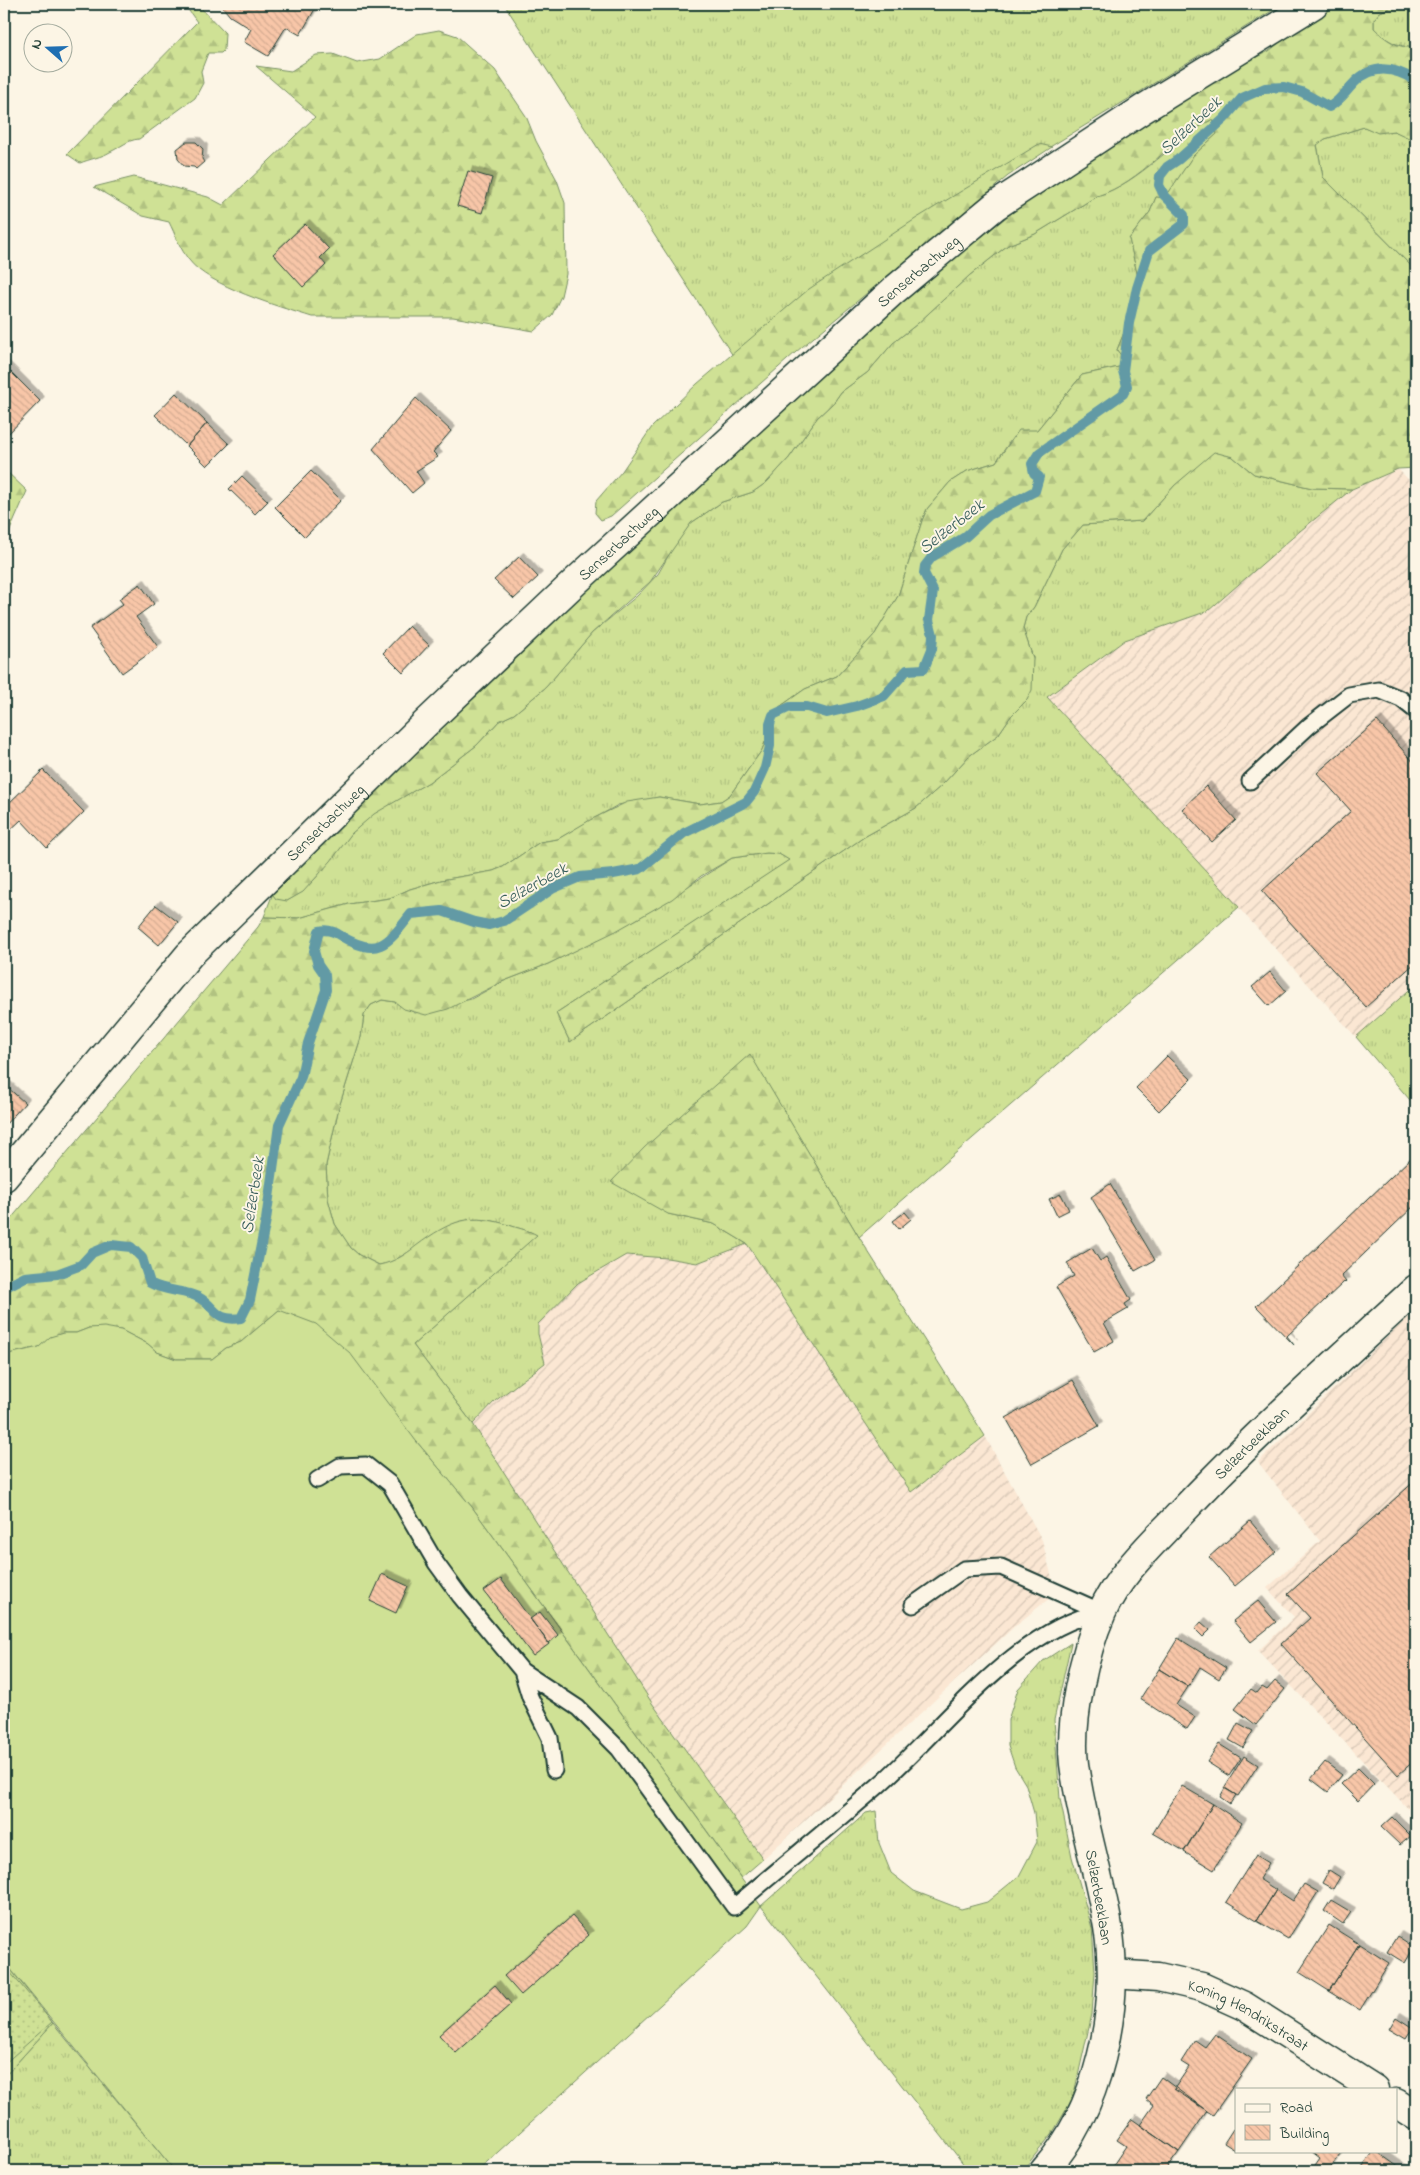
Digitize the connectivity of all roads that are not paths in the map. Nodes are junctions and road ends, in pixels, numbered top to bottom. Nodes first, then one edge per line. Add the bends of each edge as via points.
1 (1314, 4) edge
2 (1416, 711) edge
3 (1250, 781) dead end
4 (4, 1177) edge
5 (1416, 1289) edge
6 (317, 1480) dead end
7 (912, 1605) dead end
8 (1102, 1612) junction
9 (522, 1671) junction
10 (554, 1770) dead end
11 (1112, 1974) junction
12 (1372, 2088) edge
13 (1398, 2104) edge
14 (1416, 2116) edge
15 (1044, 2171) edge

1 - 4 street, Senserbachweg via 1143,109 995,206 893,290 562,594 189,954
2 - 3 lane via 1401,699 1379,690 1349,695 1309,726
5 - 8 street, Selzerbeeklaan via 1232,1458 1130,1568
6 - 9 lane via 340,1466 366,1466 390,1484 436,1563
7 - 8 lane via 964,1569 1001,1567
8 - 9 lane via 1082,1616 1051,1630 1021,1650 880,1784 734,1907 618,1749 578,1708
8 - 11 street, Selzerbeeklaan via 1077,1697 1074,1755 1108,1929
9 - 10 lane via 530,1697 550,1738
11 - 12 street, Koning Hendrikstraat via 1158,1977 1202,1987 1244,2006
11 - 15 street, Selzerbeeklaan via 1100,2063 1080,2120
13 - 14 street

